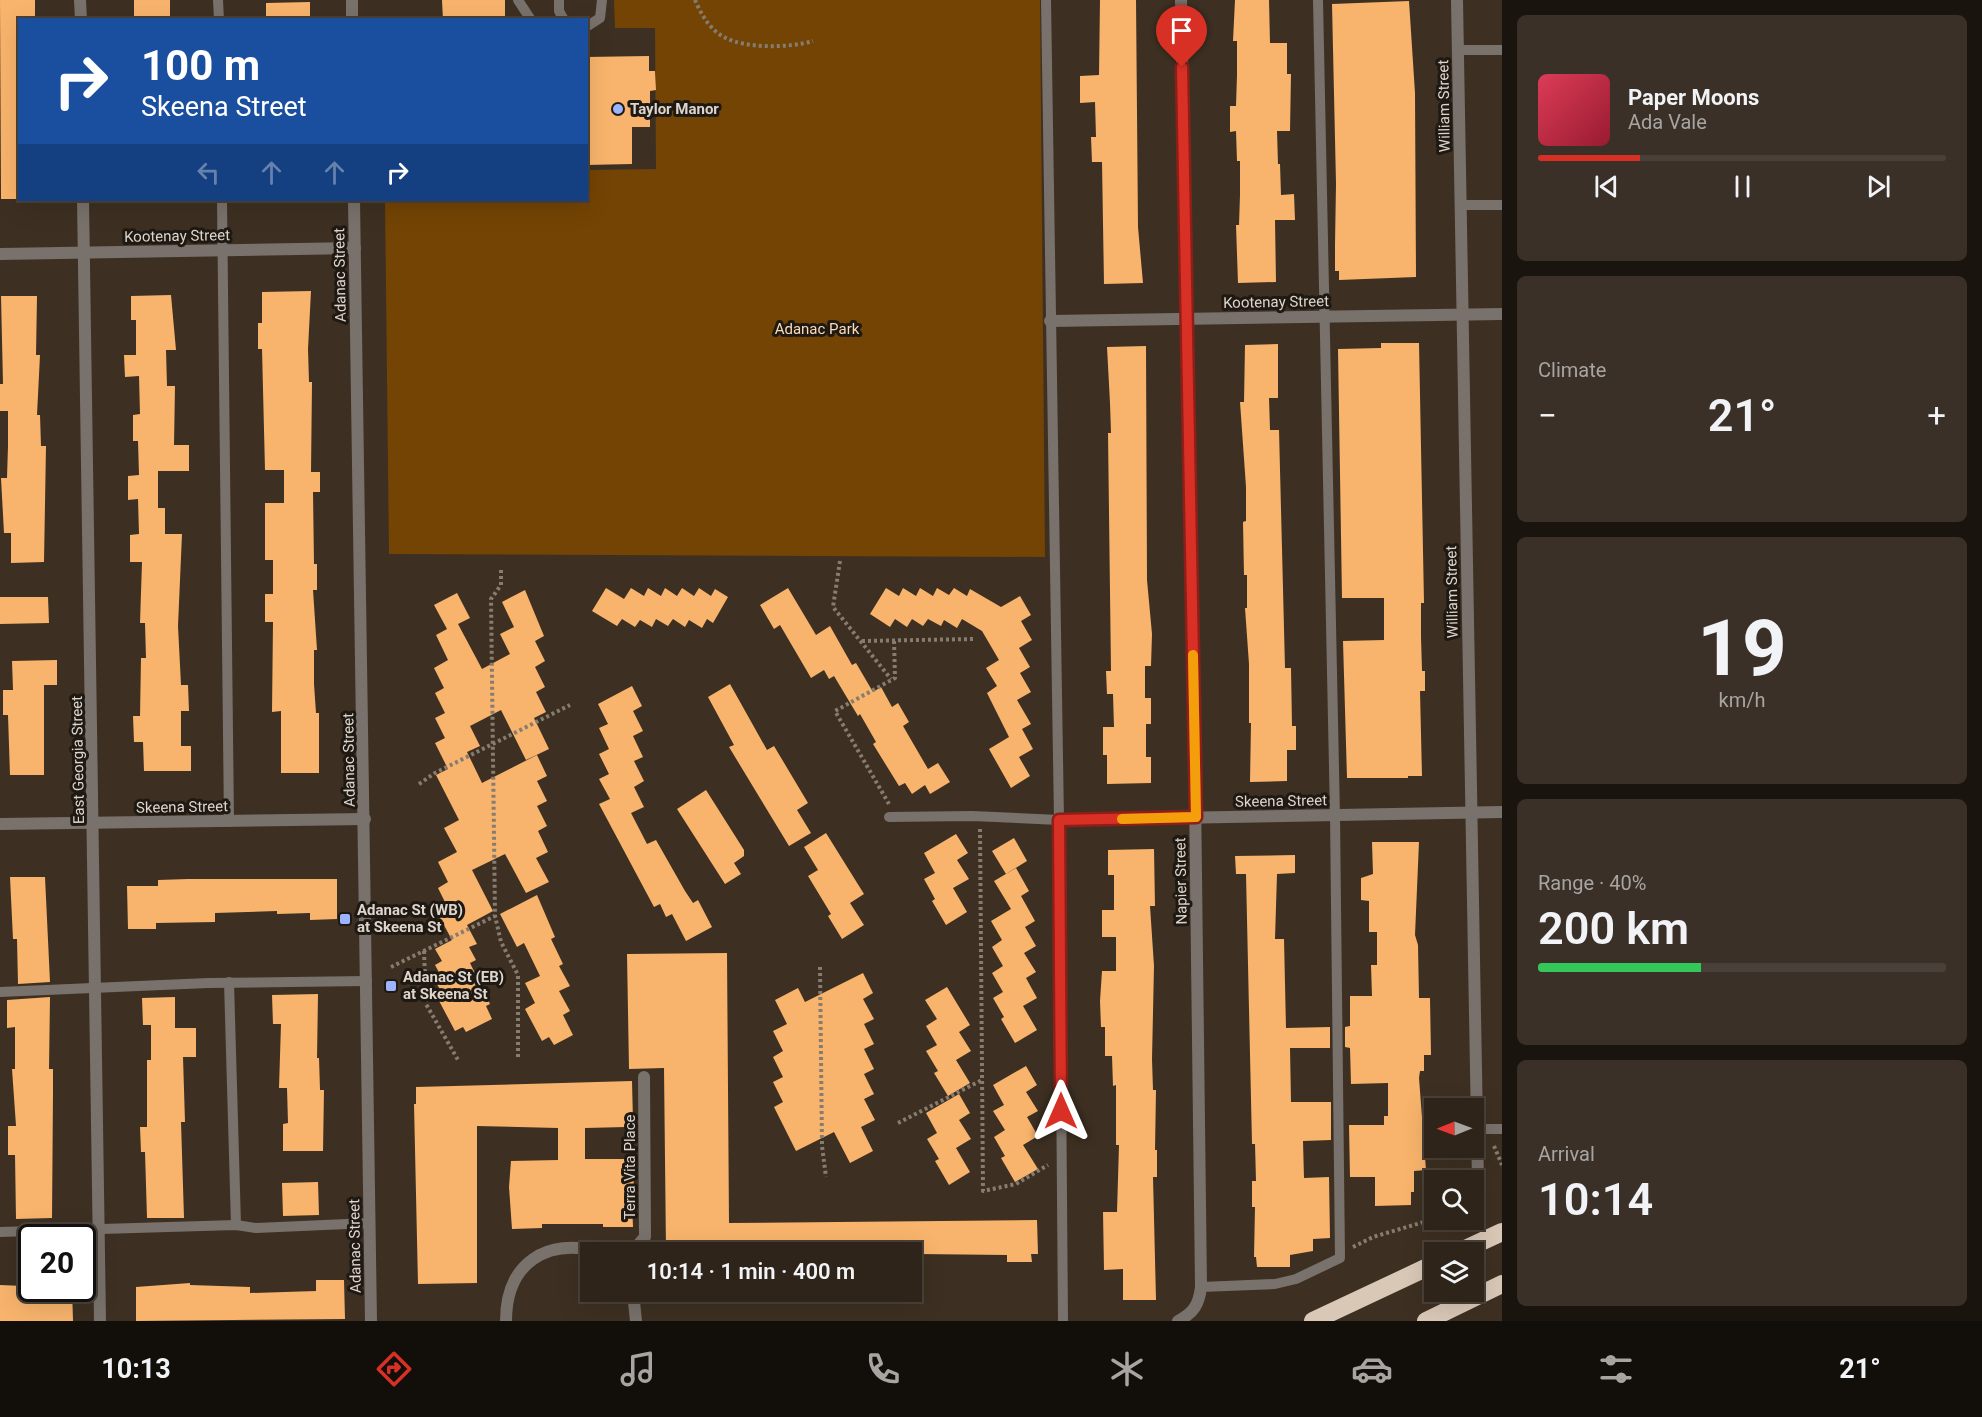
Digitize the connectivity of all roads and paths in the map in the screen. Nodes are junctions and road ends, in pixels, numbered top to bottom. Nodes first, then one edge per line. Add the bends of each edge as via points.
1 (80, 0) edge
2 (218, 0) edge
3 (352, 0) edge
4 (518, 0) edge
5 (602, 0) edge
6 (695, 0) edge
7 (1046, 0) edge
8 (1181, 0) edge
9 (1318, 0) edge
10 (1457, 0) edge
11 (81, 18) edge
12 (219, 18) edge
13 (352, 18) edge
14 (530, 18) edge
15 (588, 26) edge
16 (813, 41) dead end
17 (1502, 50) edge
18 (1458, 51) junction
19 (83, 201) edge
20 (222, 201) edge
21 (354, 201) edge
22 (1461, 205) junction
23 (1502, 205) edge
24 (355, 248) junction
25 (222, 251) junction
26 (0, 254) edge
27 (83, 254) junction
28 (1502, 314) edge
29 (1463, 315) junction
30 (1324, 316) junction
31 (1188, 318) junction
32 (1050, 321) junction
33 (840, 561) dead end
34 (501, 570) dead end
35 (974, 639) dead end
36 (894, 640) junction
37 (862, 641) junction
38 (891, 679) junction
39 (570, 705) dead end
40 (493, 743) junction
41 (419, 784) dead end
42 (1502, 812) edge
43 (1471, 813) junction
44 (1335, 816) junction
45 (893, 817) joint
46 (980, 817) junction
47 (1196, 817) junction
48 (365, 819) junction
49 (1059, 820) junction
50 (229, 822) junction
51 (0, 824) edge
52 (94, 824) junction
53 (495, 916) junction
54 (424, 951) junction
55 (391, 967) dead end
56 (820, 967) dead end
57 (367, 981) junction
58 (229, 982) junction
59 (96, 989) junction
60 (0, 992) edge
61 (518, 1058) dead end
62 (458, 1060) dead end
63 (644, 1077) dead end
64 (982, 1080) junction
65 (1477, 1098) edge
66 (898, 1123) dead end
67 (1498, 1129) edge
68 (1062, 1156) junction
69 (1502, 1165) edge
70 (826, 1177) dead end
71 (1424, 1222) edge
72 (370, 1223) junction
73 (236, 1225) junction
74 (99, 1230) junction
75 (1502, 1232) edge
76 (0, 1233) edge
77 (640, 1242) edge
78 (1480, 1242) edge
79 (580, 1247) edge
80 (1340, 1258) junction
81 (1424, 1269) edge
82 (1502, 1284) edge
83 (1201, 1287) junction
84 (634, 1302) edge
85 (100, 1321) edge
86 (371, 1321) edge
87 (506, 1321) edge
88 (636, 1321) edge
89 (1063, 1321) edge
90 (1178, 1321) edge
91 (1313, 1321) edge
92 (1426, 1321) edge

1 - 11 street
2 - 12 lane
3 - 13 street
4 - 14 lane
5 - 15 lane via 600,18
6 - 16 path via 702,17 723,37 779,46
7 - 32 lane
8 - 31 street, Napier Street
9 - 30 lane
10 - 18 street, William Street
17 - 18 lane
18 - 22 street, William Street
19 - 27 street, East Georgia Street
20 - 25 lane
21 - 24 street, Adanac Street
22 - 23 lane
22 - 29 street, William Street
24 - 25 street, Kootenay Street
24 - 48 street, Adanac Street
25 - 27 street, Kootenay Street
25 - 50 lane
26 - 27 street, Kootenay Street
27 - 52 street, East Georgia Street
28 - 29 street, Kootenay Street
29 - 30 street, Kootenay Street
29 - 43 street, William Street
30 - 31 street, Kootenay Street
30 - 44 lane
31 - 32 street, Kootenay Street
31 - 47 street, Napier Street
32 - 49 lane
33 - 37 path via 833,607
34 - 40 path via 501,585 492,599
35 - 36 path
36 - 37 path
36 - 38 path
37 - 38 path
38 - 45 path via 835,711
39 - 40 path
40 - 41 path
40 - 53 path
42 - 43 street, Skeena Street
43 - 44 street, Skeena Street
43 - 65 street, William Street
44 - 47 street, Skeena Street
44 - 80 lane
45 - 46 lane
46 - 49 lane
46 - 64 path
47 - 49 street, Skeena Street
47 - 83 street, Napier Street
48 - 50 street, Skeena Street
48 - 57 street, Adanac Street
49 - 68 lane
50 - 52 street, Skeena Street
51 - 52 street, Skeena Street
52 - 59 street, East Georgia Street
53 - 54 path
53 - 61 path via 501,942 518,975
54 - 55 path
54 - 62 path via 426,1004
56 - 70 path via 822,1146
57 - 58 lane
57 - 72 street, Adanac Street
58 - 59 lane
58 - 73 lane
59 - 60 lane
59 - 74 street, East Georgia Street
63 - 77 street, Terra Vita Place via 645,1236
64 - 66 path
64 - 68 path via 983,1191 1016,1184
67 - 69 path via 1494,1147
68 - 89 lane
71 - 80 path via 1373,1237 1350,1248
72 - 73 lane via 256,1228
72 - 86 street, Adanac Street
73 - 74 lane
74 - 76 lane
74 - 85 street, East Georgia Street
75 - 78 highway
79 - 87 street via 553,1248 533,1258 517,1274 508,1294
80 - 83 lane via 1296,1279 1275,1284
81 - 91 highway
82 - 92 highway
83 - 90 street, Napier Street via 1197,1306
84 - 88 street

